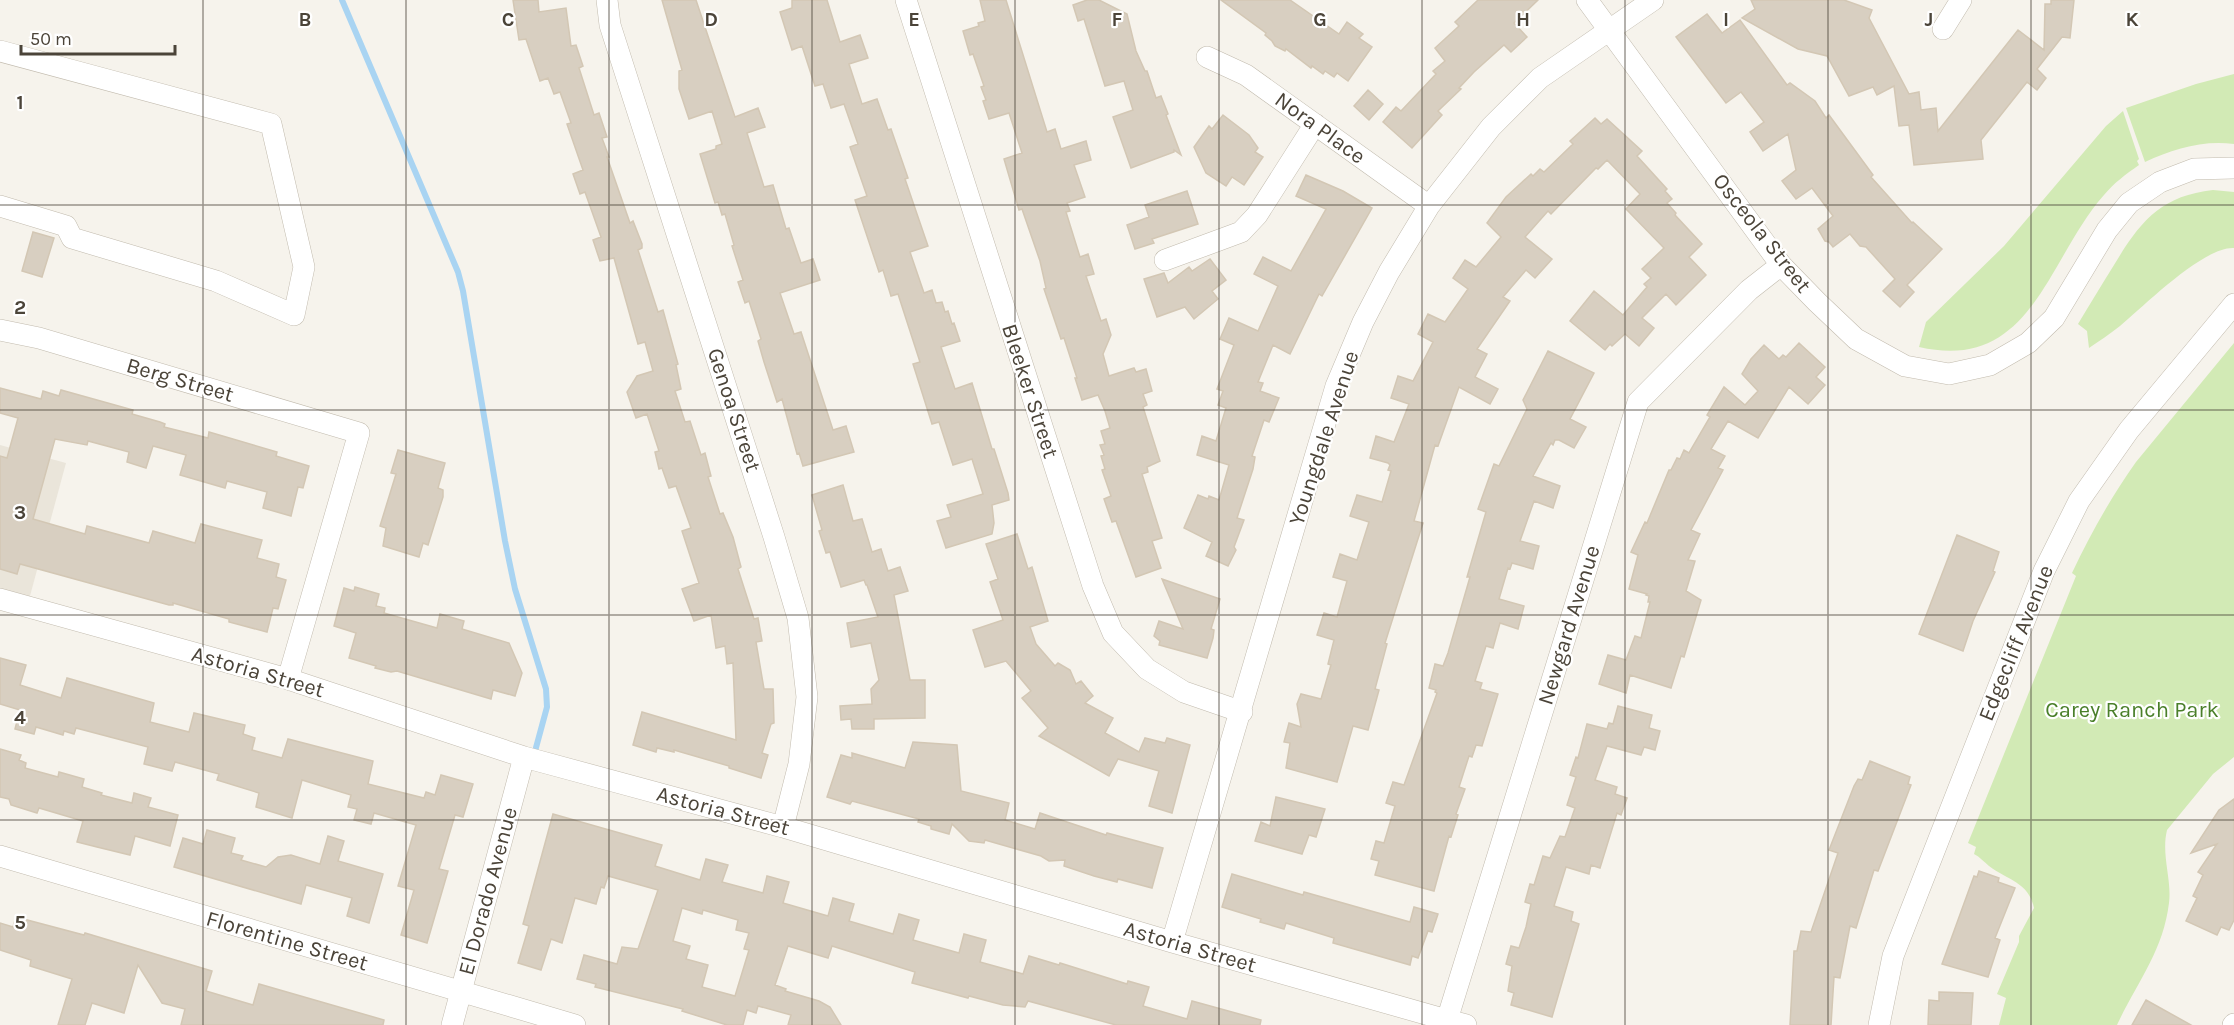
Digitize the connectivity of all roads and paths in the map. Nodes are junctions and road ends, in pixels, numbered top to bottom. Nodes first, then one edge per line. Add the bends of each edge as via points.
1 (607, 0) edge
2 (906, 0) edge
3 (1587, 0) edge
4 (1653, 0) edge
5 (1961, 0) edge
6 (1943, 29) dead end
7 (1609, 31) junction
8 (0, 51) edge
9 (1208, 57) dead end
10 (1315, 124) junction
11 (2234, 168) edge
12 (0, 206) edge
13 (1429, 206) junction
14 (1165, 260) dead end
15 (1781, 265) junction
16 (2234, 304) edge
17 (0, 330) edge
18 (0, 599) edge
19 (288, 679) junction
20 (1242, 712) junction
21 (524, 757) junction
22 (783, 827) junction
23 (0, 856) edge
24 (1172, 942) junction
25 (461, 992) junction
26 (1456, 1022) edge
27 (452, 1025) edge
28 (575, 1025) edge
29 (1879, 1025) edge

1 - 22 street, Genoa Street via 610,25 798,618 807,697 799,764
2 - 20 street, Bleeker Street via 1093,586 1113,633 1147,669 1184,692
3 - 7 street, Osceola Street
4 - 7 street, Youngdale Avenue
5 - 6 street
7 - 13 street, Youngdale Avenue via 1540,78 1491,127
7 - 15 street, Osceola Street
8 - 12 street via 271,124 304,267 294,315 216,281 72,238 66,226
9 - 10 street, Nora Place via 1246,75
10 - 13 street, Nora Place
10 - 14 street via 1257,214 1241,232
11 - 15 street, Osceola Street via 2194,169 2160,182 2129,203 2107,230 2054,318 2028,343 1990,365 1949,374 1905,366 1856,339
13 - 20 street, Youngdale Avenue via 1363,322 1336,386
15 - 26 street, Newgard Avenue via 1749,290 1638,402
16 - 29 street, Edgecliff Avenue via 2129,430 2079,501 2049,561 1893,956
17 - 19 street, Berg Street via 39,338 359,433
18 - 19 street, Astoria Street
19 - 21 street, Astoria Street
20 - 24 street, Youngdale Avenue
21 - 22 street, Astoria Street
21 - 25 street, El Dorado Avenue
22 - 24 street, Astoria Street
23 - 25 street, Florentine Street
24 - 26 street, Astoria Street
25 - 27 street, El Dorado Avenue
25 - 28 street, Florentine Street

